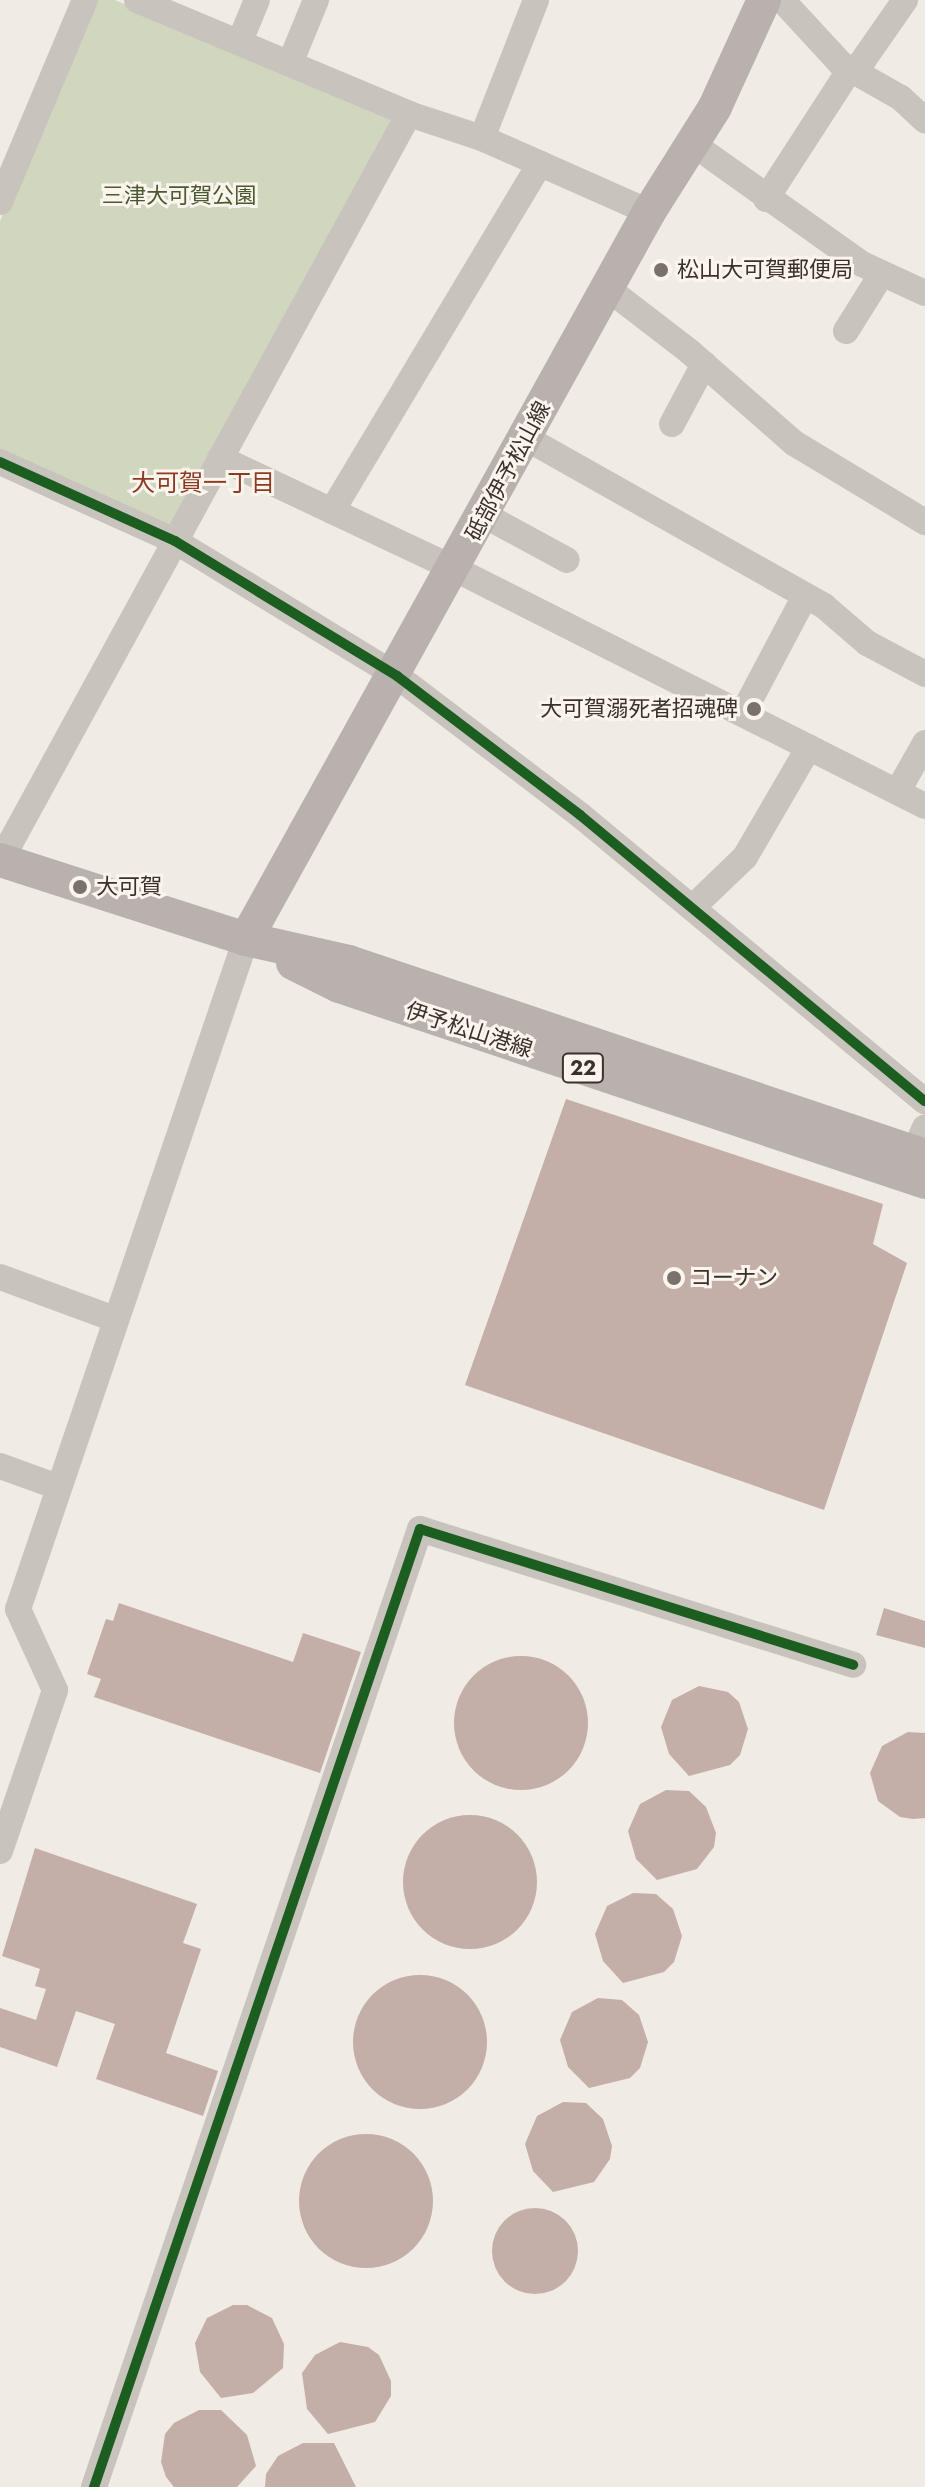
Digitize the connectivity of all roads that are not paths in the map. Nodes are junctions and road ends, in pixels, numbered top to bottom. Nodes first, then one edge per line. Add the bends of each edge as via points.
1 (85, 0) edge
2 (137, 0) edge
3 (257, 0) edge
4 (316, 0) edge
5 (536, 0) edge
6 (764, 0) edge
7 (782, 0) edge
8 (905, 0) edge
9 (240, 41) junction
10 (291, 61) junction
11 (852, 70) junction
12 (409, 114) junction
13 (925, 120) edge
14 (482, 138) junction
15 (693, 144) junction
16 (540, 164) junction
17 (766, 199) junction
18 (0, 202) edge
19 (649, 212) junction
20 (881, 275) junction
21 (607, 288) junction
22 (925, 293) edge
23 (846, 331) dead end
24 (704, 364) junction
25 (672, 424) dead end
26 (526, 438) junction
27 (220, 458) junction
28 (0, 462) edge
29 (332, 511) junction
30 (484, 515) junction
31 (925, 522) edge
32 (175, 541) junction
33 (567, 560) dead end
34 (455, 569) junction
35 (805, 596) junction
36 (925, 674) edge
37 (397, 676) junction
38 (743, 713) junction
39 (925, 743) edge
40 (809, 747) junction
41 (898, 791) junction
42 (925, 806) edge
43 (0, 860) edge
44 (693, 907) junction
45 (246, 939) junction
46 (925, 1101) edge
47 (922, 1154) edge
48 (0, 1277) edge
49 (115, 1319) junction
50 (0, 1466) edge
51 (58, 1487) junction
52 (9, 1615) edge
53 (853, 1665) dead end
54 (0, 1851) edge
55 (94, 2487) edge

1 - 18 street
2 - 9 street
3 - 9 street
4 - 10 street
5 - 14 street
6 - 15 main road, 砥部伊予松山線 via 731,76
7 - 11 street
8 - 11 street
9 - 10 street
10 - 12 street
11 - 13 street via 901,98
11 - 17 street
12 - 14 street
12 - 27 street
14 - 16 street
15 - 17 street
15 - 19 main road, 砥部伊予松山線
16 - 19 street
16 - 29 street
17 - 20 street
19 - 21 main road, 砥部伊予松山線
20 - 22 street
20 - 23 street
21 - 24 street
21 - 26 main road, 砥部伊予松山線
24 - 25 street
24 - 31 street via 794,443
26 - 30 main road, 砥部伊予松山線
26 - 35 street
27 - 29 street
27 - 32 street
28 - 32 street
29 - 34 street
30 - 33 street
30 - 34 main road, 砥部伊予松山線
32 - 37 street
32 - 43 street
34 - 37 main road, 砥部伊予松山線
34 - 38 street
35 - 36 street via 867,643
35 - 38 street
37 - 44 street
37 - 45 main road, 砥部伊予松山線
38 - 40 street
39 - 41 street
40 - 41 street
40 - 44 street via 745,857
41 - 42 street
43 - 45 main road, 伊予松山港線 / 22
44 - 46 street
45 - 47 main road, 伊予松山港線 / 22 via 339,986
45 - 49 street
48 - 49 street
49 - 51 street
50 - 51 street
51 - 52 street
52 - 54 street via 55,1690
53 - 55 street via 420,1529

